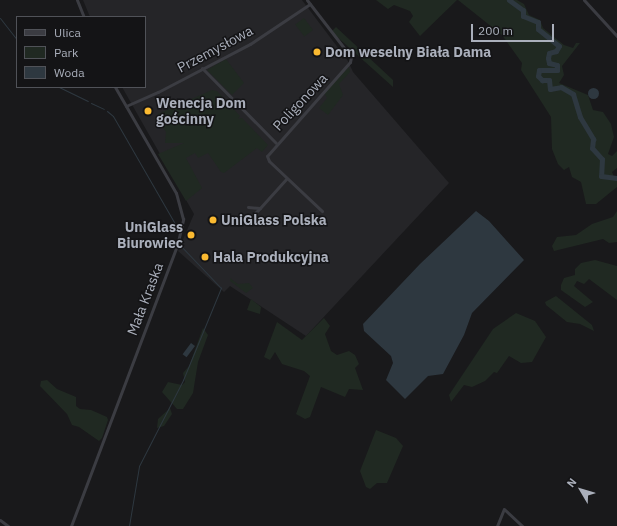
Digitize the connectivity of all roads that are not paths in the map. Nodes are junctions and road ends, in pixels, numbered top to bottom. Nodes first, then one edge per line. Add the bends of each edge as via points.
1 (77, 0) edge
2 (307, 0) edge
3 (584, 0) edge
4 (310, 4) junction
5 (84, 16) edge
6 (617, 36) edge
7 (202, 68) junction
8 (116, 88) edge
9 (126, 106) junction
10 (276, 143) junction
11 (287, 178) junction
12 (248, 207) dead end
13 (260, 208) junction
14 (322, 211) dead end
15 (254, 214) dead end
16 (0, 520) edge
17 (8, 526) edge
18 (71, 526) edge
19 (497, 526) edge
20 (522, 526) edge

1 - 5 street
2 - 4 street, Poligonowa
3 - 6 street
4 - 7 street, Przemysłowa via 272,31
4 - 10 street, Poligonowa via 351,57 350,62
7 - 9 street, Przemysłowa
7 - 10 street
8 - 9 street, Mała Kraska
9 - 18 street, Mała Kraska via 179,199 183,225
10 - 11 street, Poligonowa via 268,154 268,159
11 - 13 street
11 - 14 street, Poligonowa
12 - 13 street
13 - 15 street
16 - 17 street
19 - 20 street via 504,508

